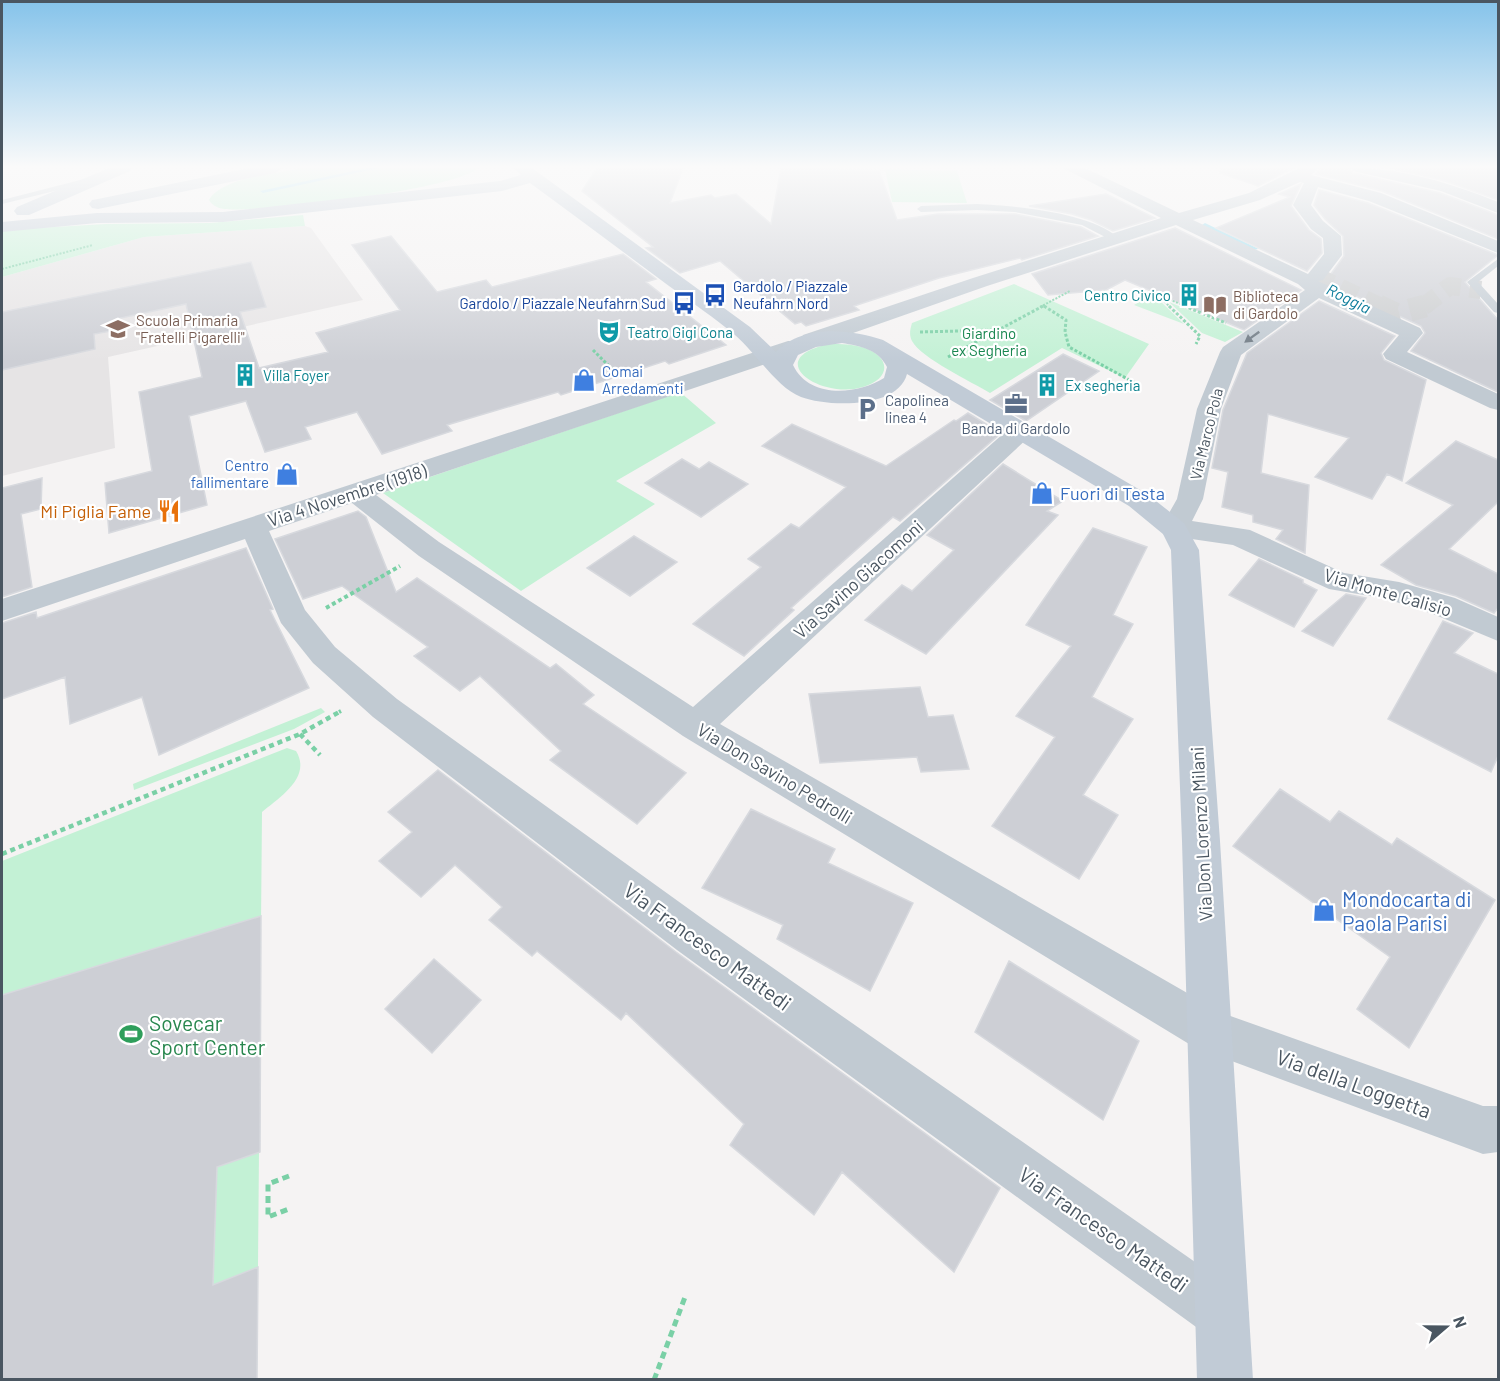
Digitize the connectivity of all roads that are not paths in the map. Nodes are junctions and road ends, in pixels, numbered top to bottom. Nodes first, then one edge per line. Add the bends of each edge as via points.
1 (608, 232) edge
2 (1103, 232) edge
3 (1131, 232) edge
4 (1202, 232) edge
5 (1245, 232) edge
6 (1327, 232) edge
7 (1462, 232) edge
8 (1114, 238) junction
9 (1260, 239) dead end
10 (1498, 247) edge
11 (1304, 256) dead end
12 (1498, 262) edge
13 (1320, 277) junction
14 (921, 302) junction
15 (1498, 310) edge
16 (743, 331) junction
17 (803, 343) junction
18 (886, 352) junction
19 (766, 355) junction
20 (789, 378) junction
21 (692, 379) junction
22 (875, 392) junction
23 (973, 402) junction
24 (1498, 403) edge
25 (1021, 431) junction
26 (356, 492) junction
27 (253, 526) junction
28 (1174, 529) junction
29 (2, 610) edge
30 (1498, 630) edge
31 (695, 726) junction
32 (1210, 1031) junction
33 (1498, 1129) edge
34 (1222, 1313) junction
35 (1225, 1380) edge

1 - 16 main road
2 - 8 lane
3 - 8 street, Via 4 Novembre (1918)
4 - 13 street via 1305,280
5 - 9 street
6 - 13 street via 1332,236 1333,258
7 - 10 street
8 - 14 street, Via 4 Novembre (1918)
11 - 13 street
12 - 15 lane via 1472,282
13 - 24 street via 1412,333 1394,354
13 -> 28 street, Via Marco Pola via 1231,352 1209,410 1190,500
14 - 17 street, Via 4 Novembre (1918)
14 - 18 street via 886,331
16 - 17 main road
16 - 19 main road
17 - 18 main road, Via Don Lorenzo Milani via 842,337 861,340
17 - 19 street, Via 4 Novembre (1918)
17 - 20 main road via 784,359
18 - 22 main road via 896,362 897,372 894,381
18 - 23 main road, Via Don Lorenzo Milani
19 - 20 main road
19 - 21 street, Via 4 Novembre (1918)
20 - 21 street, Via 4 Novembre (1918) via 735,375
20 - 22 main road, Via Don Lorenzo Milani via 804,389 831,396
21 - 26 street, Via 4 Novembre (1918)
22 - 23 main road, Via Don Lorenzo Milani via 926,390
23 - 25 main road, Via Don Lorenzo Milani
25 - 28 main road, Via Don Lorenzo Milani via 1138,500
25 - 31 street, Via Savino Giacomoni
26 - 27 street, Via 4 Novembre (1918)
26 - 31 street, Via Don Savino Pedrolli via 429,549
27 - 29 street, Via 4 Novembre (1918)
27 - 34 street, Via Francesco Mattedi via 292,615 324,655 394,715 692,936
28 - 30 street, Via Monte Calisio via 1240,537 1339,582 1389,589 1444,606
28 - 32 main road, Via Don Lorenzo Milani via 1185,550
31 - 32 street, Via Don Savino Pedrolli
32 - 33 street, Via della Loggetta via 1483,1130
32 - 34 main road, Via Don Lorenzo Milani
34 - 35 main road, Via Don Lorenzo Milani

